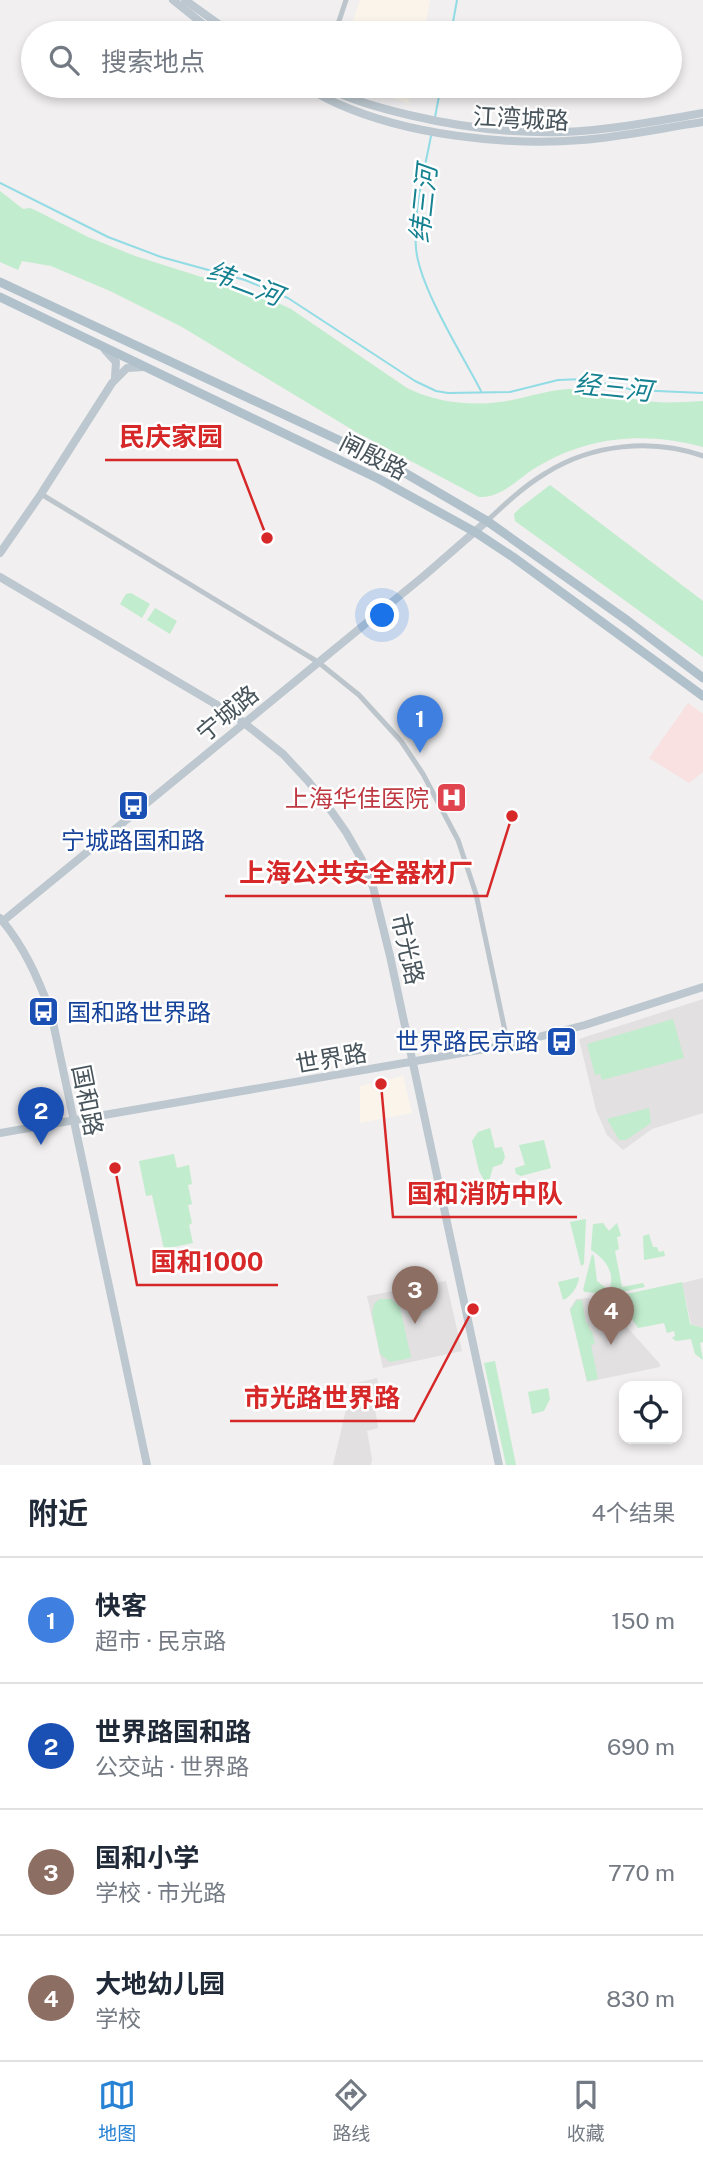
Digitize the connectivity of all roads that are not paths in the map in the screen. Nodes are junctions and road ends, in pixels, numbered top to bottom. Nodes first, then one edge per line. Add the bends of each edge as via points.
1 (173, 0) edge
2 (185, 0) edge
3 (346, 0) edge
4 (199, 21) edge
5 (214, 21) edge
6 (339, 21) edge
7 (329, 98) edge
8 (349, 98) edge
9 (703, 113) edge
10 (703, 122) edge
11 (423, 124) junction
12 (0, 282) edge
13 (0, 297) edge
14 (96, 343) junction
15 (149, 368) junction
16 (112, 383) junction
17 (703, 456) edge
18 (434, 490) junction
19 (41, 494) junction
20 (425, 505) junction
21 (486, 521) junction
22 (475, 532) junction
23 (523, 547) junction
24 (0, 553) edge
25 (520, 562) junction
26 (0, 577) edge
27 (318, 662) junction
28 (703, 678) edge
29 (703, 696) edge
30 (245, 723) junction
31 (1, 920) edge
32 (703, 987) edge
33 (508, 1045) junction
34 (414, 1063) junction
35 (72, 1119) junction
36 (0, 1133) edge
37 (146, 1465) edge
38 (499, 1465) edge

1 - 4 street
2 - 5 street
3 - 6 street
7 - 11 street, 江湾城路 via 375,118
8 - 11 street, 江湾城路
9 - 11 street, 江湾城路 via 565,132
10 - 11 street, 江湾城路 via 566,141 440,132
12 - 18 main road, 闸殷路 via 388,463
13 - 14 main road, 闸殷路
14 - 15 main road, 闸殷路
14 - 16 street via 116,362
15 - 16 street via 127,368
15 - 20 main road, 闸殷路
16 - 19 street
17 - 21 street via 656,446 611,447 545,473
18 - 20 main road via 446,505 436,509
18 - 21 main road, 闸殷路
19 - 24 street
19 - 27 street
20 - 22 main road, 闸殷路
21 - 22 street, 宁城路
21 - 23 main road, 闸殷路
22 - 25 main road, 闸殷路
22 - 27 street, 宁城路
23 - 25 main road via 515,552
23 - 28 main road, 闸殷路
25 - 29 main road, 闸殷路
26 - 30 street, 市光路
27 - 30 street, 宁城路
27 - 33 street via 390,727 448,819 471,875
30 - 31 street, 宁城路
30 - 34 street, 市光路 via 309,781 362,860 373,887
31 - 35 street, 国和路 via 24,951 51,1013
32 - 33 street, 世界路 via 585,1026
33 - 34 street, 世界路
34 - 35 street, 世界路
34 - 38 street, 市光路
35 - 36 street, 世界路
35 - 37 street, 国和路

